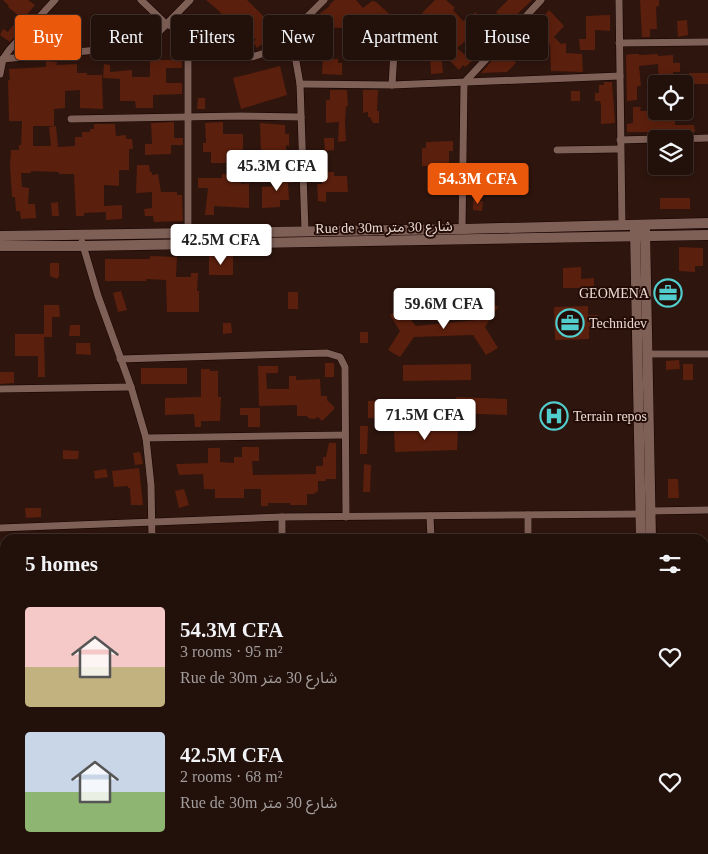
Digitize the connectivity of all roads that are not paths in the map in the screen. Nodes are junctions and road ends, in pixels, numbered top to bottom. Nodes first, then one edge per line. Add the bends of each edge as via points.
1 (55, 0) edge
2 (142, 0) edge
3 (190, 0) edge
4 (324, 0) edge
5 (620, 0) edge
6 (539, 1) edge
7 (309, 15) edge
8 (166, 24) junction
9 (171, 26) edge
10 (708, 42) edge
11 (619, 43) junction
12 (3, 59) junction
13 (188, 60) edge
14 (296, 60) edge
15 (394, 60) edge
16 (0, 74) edge
17 (620, 76) junction
18 (464, 83) junction
19 (300, 84) junction
20 (392, 86) junction
21 (189, 117) junction
22 (301, 117) junction
23 (71, 119) dead end
24 (693, 138) edge
25 (708, 138) edge
26 (648, 139) edge
27 (620, 140) junction
28 (620, 149) junction
29 (557, 150) dead end
30 (708, 223) edge
31 (622, 225) junction
32 (640, 225) junction
33 (462, 229) junction
34 (305, 232) junction
35 (188, 233) junction
36 (81, 235) junction
37 (708, 235) edge
38 (0, 236) edge
39 (640, 236) junction
40 (0, 246) edge
41 (82, 246) junction
42 (647, 354) junction
43 (708, 354) edge
44 (120, 359) junction
45 (131, 387) junction
46 (0, 389) edge
47 (345, 435) junction
48 (146, 438) junction
49 (708, 510) edge
50 (645, 512) junction
51 (528, 515) junction
52 (430, 516) junction
53 (346, 517) junction
54 (282, 518) junction
55 (152, 522) junction
56 (0, 528) edge
57 (152, 534) edge
58 (282, 534) edge
59 (431, 534) edge
60 (528, 534) edge
61 (642, 534) edge
62 (650, 534) edge

1 - 12 street
2 - 8 street
3 - 8 street
4 - 7 street
5 - 11 street
6 - 18 street
8 - 9 street
8 - 12 street via 152,39 132,48
10 - 11 street
11 - 17 street
12 - 16 street
13 - 21 street
14 - 19 street
15 - 20 street
17 - 18 street
17 - 27 street
18 - 20 street
18 - 33 street
19 - 20 street
19 - 22 street
21 - 22 street
21 - 23 street
21 - 35 street
22 - 34 street
24 - 25 street
26 - 27 street
27 - 28 street
28 - 29 street
28 - 31 street
30 - 32 street, Rue de 30m شارع 30 متر
31 - 32 street, Rue de 30m شارع 30 متر
31 - 33 street, Rue de 30m شارع 30 متر
32 - 39 street
33 - 34 street, Rue de 30m شارع 30 متر
34 - 35 street, Rue de 30m شارع 30 متر
35 - 36 street, Rue de 30m شارع 30 متر
36 - 38 street, Rue de 30m شارع 30 متر
36 - 41 street
37 - 39 street, Rue de 30m شارع 30 متر
39 - 41 street, Rue de 30m شارع 30 متر
39 - 42 street
39 - 50 street
40 - 41 street, Rue de 30m شارع 30 متر
41 - 44 street
42 - 43 street
42 - 50 street
44 - 45 street
44 - 47 street via 327,353 340,357 345,367
45 - 46 street
45 - 48 street
47 - 48 street
47 - 53 street
48 - 55 street
49 - 50 street
50 - 51 street
50 - 61 street
50 - 62 street
51 - 52 street
51 - 60 street
52 - 53 street
52 - 59 street
53 - 54 street
54 - 55 street
54 - 58 street
55 - 56 street
55 - 57 street

